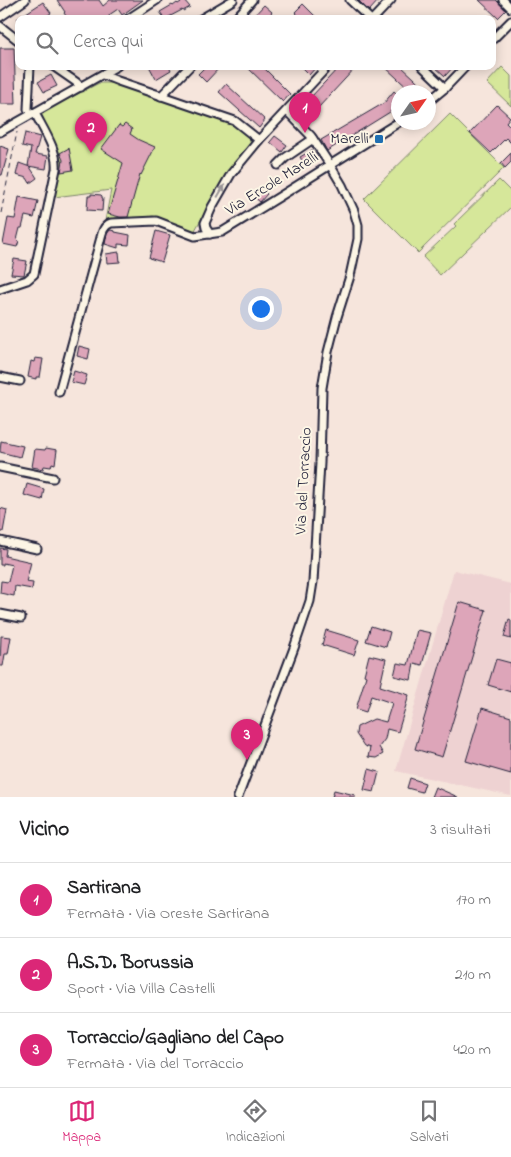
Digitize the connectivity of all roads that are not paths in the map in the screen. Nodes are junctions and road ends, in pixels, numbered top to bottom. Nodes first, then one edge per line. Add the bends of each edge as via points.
1 (24, 0) edge
2 (157, 0) edge
3 (234, 0) edge
4 (252, 0) edge
5 (350, 0) edge
6 (392, 0) edge
7 (503, 0) edge
8 (511, 8) edge
9 (134, 15) edge
10 (208, 15) edge
11 (239, 15) edge
12 (367, 15) edge
13 (376, 15) edge
14 (0, 17) edge
15 (511, 21) edge
16 (0, 26) edge
17 (496, 36) edge
18 (15, 38) edge
19 (30, 70) edge
20 (59, 70) edge
21 (111, 70) edge
22 (186, 70) edge
23 (324, 70) edge
24 (426, 70) edge
25 (462, 70) edge
26 (103, 75) junction
27 (80, 87) junction
28 (445, 88) junction
29 (436, 95) edge
30 (162, 96) junction
31 (32, 111) junction
32 (287, 111) junction
33 (391, 127) edge
34 (0, 132) edge
35 (313, 139) junction
36 (259, 140) junction
37 (330, 164) junction
38 (278, 165) dead end
39 (210, 234) junction
40 (0, 289) edge
41 (0, 377) edge
42 (20, 381) dead end
43 (59, 392) dead end
44 (0, 467) edge
45 (53, 478) dead end
46 (0, 541) edge
47 (37, 549) dead end
48 (0, 614) edge
49 (22, 618) dead end
50 (238, 797) edge

1 - 14 street
2 - 9 street
3 - 10 street
4 - 11 street
5 - 12 street
6 - 13 street
7 - 8 street
15 - 17 street
16 - 18 street
19 - 31 street
20 - 27 street
21 - 26 street
22 - 30 street
23 - 32 street
24 - 28 street
25 - 28 street
26 - 27 street
26 - 30 street
27 - 31 street
28 - 29 street
30 - 36 street via 235,121
31 - 34 street
31 - 40 street via 54,153 56,169 35,272 27,280
32 - 35 street, Via del Torraccio
32 - 36 street
33 - 37 street, Via Ercole Marelli
35 - 37 street, Via del Torraccio
35 - 38 street
39 -> 36 street via 205,223 212,207 231,174
37 - 39 street, Via Ercole Marelli via 222,232
37 - 50 street, Via del Torraccio via 354,211 358,239 328,352 322,388 313,582 294,648
39 - 43 street via 195,236 150,220 105,226
41 - 42 street
44 - 45 street
46 - 47 street
48 - 49 street

